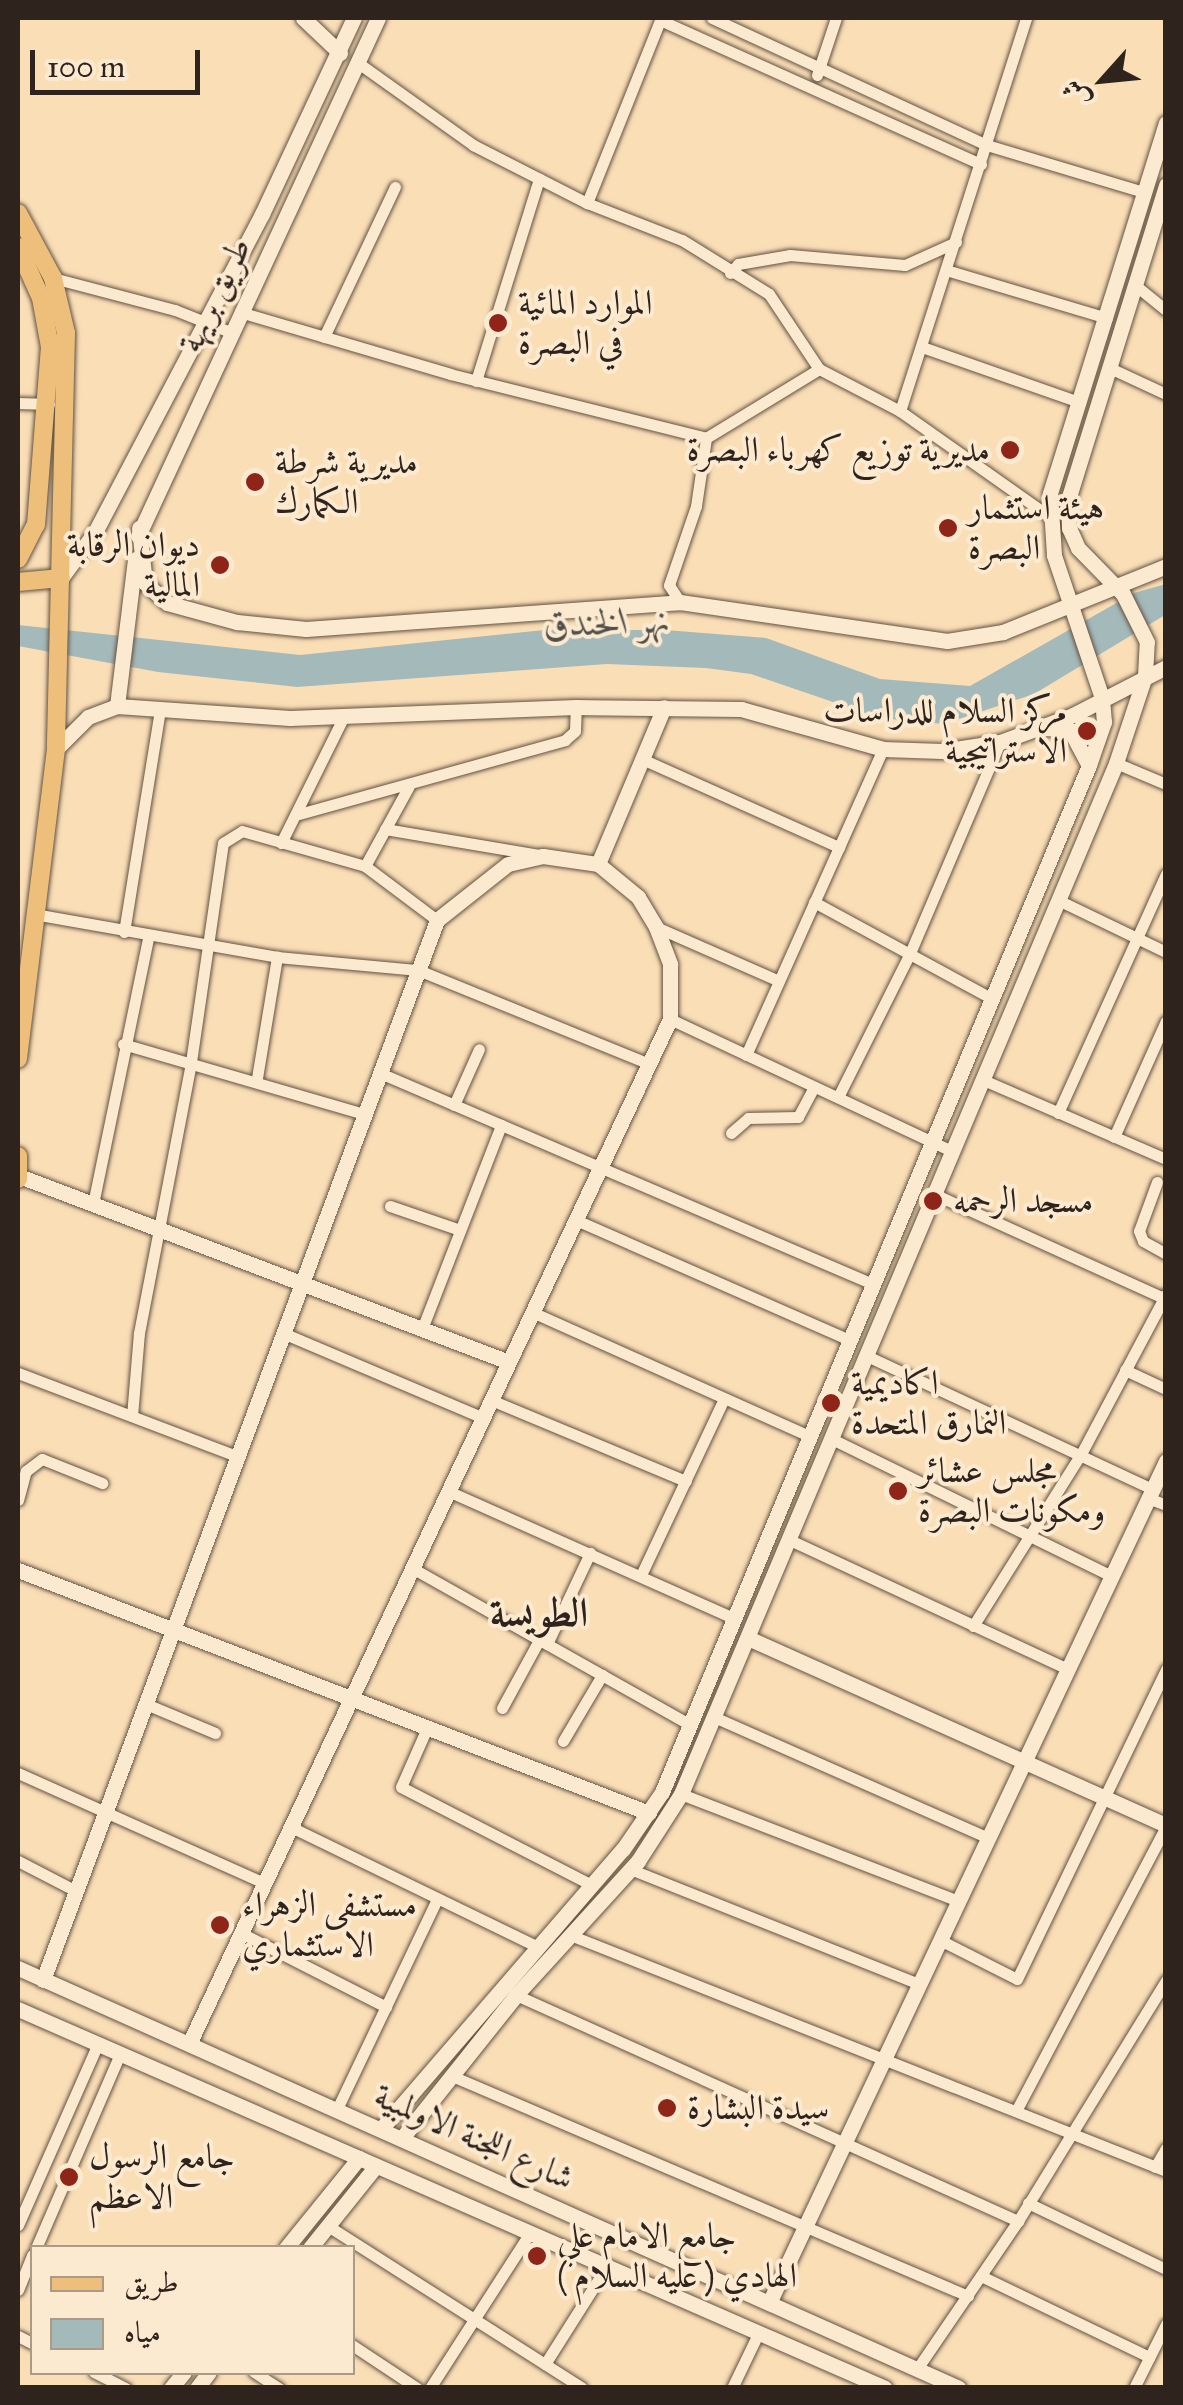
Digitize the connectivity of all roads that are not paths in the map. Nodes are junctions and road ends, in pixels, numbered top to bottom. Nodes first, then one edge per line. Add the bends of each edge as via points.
1 (302, 18) edge
2 (354, 18) edge
3 (378, 18) edge
4 (712, 18) edge
5 (836, 18) edge
6 (1026, 18) edge
7 (660, 19) edge
8 (340, 52) junction
9 (361, 65) junction
10 (818, 72) junction
11 (812, 89) junction
12 (1166, 123) edge
13 (987, 145) junction
14 (981, 164) junction
15 (539, 179) junction
16 (395, 187) dead end
17 (1164, 191) edge
18 (1144, 192) junction
19 (586, 203) junction
20 (18, 212) edge
21 (956, 242) junction
22 (18, 247) edge
23 (23, 269) edge
24 (946, 270) junction
25 (730, 273) junction
26 (53, 278) junction
27 (1135, 285) junction
28 (1166, 310) edge
29 (240, 312) junction
30 (1107, 318) junction
31 (205, 322) junction
32 (230, 332) junction
33 (324, 337) junction
34 (922, 347) junction
35 (820, 368) junction
36 (1090, 369) junction
37 (1109, 372) junction
38 (476, 380) junction
39 (1166, 394) edge
40 (1079, 402) junction
41 (18, 404) edge
42 (49, 404) junction
43 (900, 412) junction
44 (706, 438) junction
45 (1049, 516) junction
46 (140, 528) junction
47 (18, 559) edge
48 (1166, 566) edge
49 (61, 578) junction
50 (18, 582) edge
51 (1118, 589) junction
52 (1072, 599) junction
53 (680, 602) junction
54 (1166, 667) edge
55 (1145, 676) junction
56 (1102, 698) junction
57 (118, 706) junction
58 (576, 707) junction
59 (664, 707) junction
60 (160, 709) junction
61 (343, 718) junction
62 (1037, 728) junction
63 (1000, 742) junction
64 (56, 749) junction
65 (882, 749) junction
66 (642, 758) junction
67 (1116, 763) junction
68 (1089, 765) junction
69 (1166, 784) edge
70 (409, 786) junction
71 (299, 814) junction
72 (386, 829) junction
73 (281, 843) junction
74 (839, 847) junction
75 (542, 856) junction
76 (598, 864) junction
77 (364, 866) junction
78 (1166, 874) edge
79 (1058, 900) junction
80 (814, 902) junction
81 (34, 914) junction
82 (438, 920) junction
83 (656, 926) junction
84 (124, 932) junction
85 (148, 938) junction
86 (1136, 938) junction
87 (210, 945) junction
88 (1166, 952) edge
89 (910, 953) junction
90 (277, 957) junction
91 (418, 970) junction
92 (779, 981) junction
93 (994, 999) junction
94 (670, 1020) junction
95 (1166, 1021) edge
96 (124, 1044) junction
97 (479, 1049) dead end
98 (746, 1055) junction
99 (18, 1059) edge
100 (191, 1062) junction
101 (649, 1064) junction
102 (380, 1073) junction
103 (256, 1078) junction
104 (981, 1079) junction
105 (814, 1086) junction
106 (838, 1097) junction
107 (454, 1105) junction
108 (1058, 1113) junction
109 (364, 1114) junction
110 (501, 1125) junction
111 (731, 1133) dead end
112 (1114, 1137) junction
113 (934, 1144) junction
114 (952, 1151) junction
115 (18, 1156) edge
116 (1166, 1160) edge
117 (600, 1167) junction
118 (18, 1178) edge
119 (1157, 1182) dead end
120 (934, 1194) junction
121 (93, 1204) junction
122 (390, 1206) dead end
123 (576, 1220) junction
124 (160, 1230) junction
125 (460, 1230) junction
126 (1166, 1254) edge
127 (302, 1283) junction
128 (875, 1285) junction
129 (1164, 1296) edge
130 (532, 1312) junction
131 (422, 1329) junction
132 (283, 1334) junction
133 (850, 1341) junction
134 (867, 1356) junction
135 (509, 1362) junction
136 (1125, 1370) junction
137 (18, 1373) edge
138 (1166, 1389) edge
139 (724, 1399) junction
140 (491, 1400) junction
141 (132, 1416) junction
142 (483, 1418) junction
143 (808, 1436) junction
144 (834, 1440) junction
145 (1081, 1454) junction
146 (238, 1456) junction
147 (1166, 1461) edge
148 (686, 1480) junction
149 (102, 1483) dead end
150 (448, 1492) junction
151 (1150, 1493) junction
152 (18, 1500) edge
153 (1166, 1505) edge
154 (1028, 1534) junction
155 (766, 1544) junction
156 (789, 1548) junction
157 (590, 1552) junction
158 (412, 1568) junction
159 (18, 1570) edge
160 (641, 1575) junction
161 (1111, 1576) junction
162 (736, 1619) junction
163 (973, 1626) junction
164 (173, 1630) junction
165 (750, 1639) junction
166 (543, 1642) junction
167 (1068, 1668) junction
168 (1166, 1669) edge
169 (602, 1675) junction
170 (351, 1698) junction
171 (146, 1704) junction
172 (502, 1708) dead end
173 (714, 1717) junction
174 (691, 1725) junction
175 (427, 1728) junction
176 (215, 1733) dead end
177 (563, 1740) dead end
178 (1024, 1762) junction
179 (18, 1774) edge
180 (681, 1794) junction
181 (1105, 1798) junction
182 (106, 1812) junction
183 (648, 1813) junction
184 (1166, 1825) edge
185 (291, 1827) junction
186 (988, 1838) junction
187 (622, 1849) junction
188 (18, 1862) edge
189 (634, 1865) junction
190 (264, 1884) junction
191 (590, 1884) junction
192 (76, 1891) junction
193 (438, 1899) junction
194 (958, 1901) junction
195 (241, 1932) junction
196 (570, 1935) junction
197 (940, 1940) junction
198 (536, 1946) junction
199 (18, 1968) edge
200 (43, 1980) junction
201 (1166, 1980) edge
202 (919, 1984) junction
203 (516, 1995) junction
204 (386, 2007) junction
205 (18, 2009) edge
206 (98, 2044) junction
207 (189, 2044) junction
208 (120, 2054) junction
209 (884, 2058) junction
210 (452, 2076) junction
211 (337, 2108) junction
212 (1016, 2111) junction
213 (382, 2129) junction
214 (1071, 2133) junction
215 (402, 2138) junction
216 (844, 2145) junction
217 (1166, 2148) edge
218 (359, 2158) junction
219 (376, 2166) junction
220 (1160, 2168) edge
221 (1028, 2203) junction
222 (1018, 2221) junction
223 (18, 2225) edge
224 (328, 2226) junction
225 (805, 2227) junction
226 (530, 2233) junction
227 (37, 2245) edge
228 (288, 2245) edge
229 (312, 2245) edge
230 (667, 2257) junction
231 (30, 2260) edge
232 (607, 2266) junction
233 (1166, 2269) edge
234 (705, 2273) junction
235 (981, 2276) junction
236 (654, 2287) junction
237 (18, 2290) edge
238 (968, 2296) junction
239 (770, 2301) junction
240 (692, 2303) junction
241 (475, 2319) junction
242 (1166, 2324) edge
243 (759, 2332) junction
244 (355, 2347) edge
245 (1149, 2358) junction
246 (545, 2364) junction
247 (917, 2368) junction
248 (100, 2375) edge
249 (126, 2388) edge
250 (418, 2388) edge
251 (430, 2388) edge
252 (582, 2388) edge
253 (732, 2388) edge
254 (885, 2388) edge
255 (959, 2388) edge
256 (1134, 2388) edge

1 - 8 main road
2 - 8 main road, طريق بريهة
3 - 9 main road, طريق بريهة
4 - 10 street
5 - 10 street
6 - 13 street
7 - 11 street
7 - 19 street
8 - 31 main road, طريق بريهة
9 - 15 street via 473,145
9 - 29 main road, طريق بريهة
10 - 11 street
10 - 13 street
11 - 14 street
12 - 18 main road
13 - 14 street
13 - 18 street
14 - 21 street
15 - 19 street
15 - 38 street
16 - 33 street
17 - 18 main road
17 - 27 main road
18 - 30 main road
19 - 25 street via 682,240
20 - 26 main road
21 - 24 street
21 - 25 street via 905,266 790,255 738,264
22 - 23 main road
23 - 42 main road via 48,334
24 - 30 street
24 - 34 street
25 - 35 street via 769,294
26 - 31 street
26 - 49 main road via 66,333
27 - 28 street
27 - 37 main road
29 - 32 main road, طريق بريهة
29 - 33 street
30 - 36 main road
31 - 32 street
31 - 49 main road, طريق بريهة via 100,522
32 - 46 main road, طريق بريهة
33 - 38 street
34 - 40 street
34 - 43 street
35 - 43 street
35 - 44 street
36 - 37 main road
36 - 40 main road
37 - 39 street
37 - 51 main road via 1068,514 1078,548
38 - 44 street
40 - 45 main road
41 - 42 street
42 - 47 main road via 36,524
43 - 45 street
44 - 53 street via 696,506 669,585
45 - 52 main road via 1054,555
46 - 53 main road via 141,569 155,594 182,610 238,622 340,629 538,608
46 - 57 main road, طريق بريهة
48 - 51 main road
49 - 50 main road
49 - 64 main road
51 - 52 main road
51 - 55 main road via 1148,642
52 - 53 main road via 1004,632 947,641
52 - 56 main road
54 - 55 main road
55 - 56 main road
55 - 67 main road
56 - 62 main road
56 - 68 main road via 1104,722
57 - 60 main road
57 - 64 main road via 88,717
58 - 59 main road
58 - 61 main road
58 - 70 street via 575,731 566,740
59 - 65 main road via 740,709
59 - 66 main road
60 - 61 main road
60 - 84 street
61 - 71 street
62 - 63 main road
62 - 68 main road via 1070,730
63 - 65 main road via 942,751
63 - 89 street
64 - 81 main road
65 - 74 street
66 - 74 street
66 - 76 main road
67 - 69 street
67 - 79 main road
68 - 93 main road
70 - 71 street
70 - 72 street
71 - 73 street
72 - 75 street
72 - 77 street
73 - 77 street
73 - 87 street via 242,831 223,843
74 - 80 street
75 - 76 main road
75 - 82 main road via 481,879
76 - 83 main road via 638,897
77 - 82 street
78 - 86 street
79 - 86 street
79 - 104 main road
80 - 89 street
80 - 92 street
81 - 84 street
81 - 99 main road
82 - 91 main road
83 - 92 street
83 - 94 main road via 670,964
84 - 85 street
85 - 87 street
85 - 96 street
86 - 88 street
86 - 108 street
87 - 90 street
87 - 100 street
89 - 93 street
89 - 106 street
90 - 91 street
90 - 103 street
91 - 101 street
91 - 102 main road
92 - 98 street
93 - 113 main road
94 - 98 street
94 - 101 main road
95 - 112 street
96 - 100 street
96 - 121 street
97 - 107 street
98 - 105 street
100 - 103 street
100 - 124 street
101 - 117 main road
102 - 107 street
102 - 109 main road
103 - 109 street
104 - 108 street
104 - 114 main road
105 - 106 street
105 - 111 street via 798,1117 748,1118
106 - 113 street
107 - 110 street
108 - 112 street
109 - 127 main road
110 - 117 street
110 - 125 street
112 - 116 street
113 - 114 street
113 - 128 main road
114 - 120 main road
115 - 118 main road
117 - 123 main road
117 - 128 street
118 - 121 main road
119 - 126 street via 1139,1231 1143,1242
120 - 129 street
120 - 134 main road
121 - 124 main road
122 - 125 street
123 - 130 main road
123 - 133 street
124 - 127 main road
124 - 141 street via 139,1333
125 - 131 street
127 - 131 main road
127 - 132 main road
128 - 133 main road
129 - 136 street
130 - 135 main road
130 - 139 street
131 - 135 main road
132 - 142 street
132 - 146 main road
133 - 143 main road
134 - 144 main road
134 - 145 street
135 - 140 main road
136 - 138 street
136 - 145 street
137 - 141 street
139 - 143 street
139 - 148 street
140 - 142 main road
140 - 148 street
141 - 146 street
142 - 150 main road
143 - 155 main road
144 - 154 street
144 - 156 main road
145 - 151 street
145 - 154 street
146 - 164 main road
147 - 151 main road
148 - 160 street
149 - 152 street via 42,1459 26,1470
150 - 157 street
150 - 158 main road
151 - 153 street
151 - 161 main road
154 - 161 street
154 - 163 street
155 - 156 main road
155 - 162 main road
156 - 163 street
156 - 165 main road
157 - 160 street
157 - 166 street
158 - 166 street
158 - 170 main road
159 - 164 main road
160 - 162 street
161 - 167 main road
162 - 174 main road
163 - 167 street
164 - 170 main road
164 - 171 main road
165 - 173 main road
165 - 178 main road
166 - 169 street
166 - 172 street
167 - 178 main road
168 - 181 street
169 - 174 street
169 - 177 street
170 - 175 main road
170 - 185 main road
171 - 176 street
171 - 182 main road
173 - 180 main road
173 - 186 street
174 - 183 main road
175 - 183 main road
175 - 191 street via 401,1787
178 - 181 main road
178 - 186 main road
179 - 182 street
180 - 189 main road
180 - 194 street
181 - 184 main road
181 - 197 street via 1016,1979
182 - 190 street
182 - 192 main road
183 - 187 main road
184 - 212 street
185 - 190 main road
185 - 193 street
186 - 194 main road
187 - 189 main road
187 - 191 main road
188 - 192 street
189 - 196 main road
189 - 202 street
190 - 195 main road
191 - 198 main road
192 - 200 main road
193 - 198 street
193 - 204 street
194 - 197 main road
195 - 204 street
195 - 207 main road
196 - 203 main road
196 - 209 street
197 - 202 main road
198 - 213 main road
199 - 200 main road, شارع اللجنة الاولمبية
200 - 207 main road, شارع اللجنة الاولمبية
201 - 214 street
202 - 209 main road
203 - 210 main road
203 - 216 street
204 - 211 street
205 - 206 main road, شارع اللجنة الاولمبية
206 - 208 main road, شارع اللجنة الاولمبية
206 - 223 street
207 - 211 main road, شارع اللجنة الاولمبية
208 - 218 main road, شارع اللجنة الاولمبية
208 - 227 street
209 - 212 street
209 - 216 main road
210 - 215 main road
210 - 225 street
211 - 213 main road, شارع اللجنة الاولمبية
212 - 214 street
213 - 215 main road, شارع اللجنة الاولمبية
214 - 220 street
214 - 221 street
215 - 230 main road, شارع اللجنة الاولمبية
216 - 222 street
216 - 225 main road
217 - 220 street
218 - 219 main road, شارع اللجنة الاولمبية
218 - 228 main road
219 - 224 main road
219 - 226 main road, شارع اللجنة الاولمبية
221 - 222 street
221 - 233 street
222 - 235 street
224 - 229 main road
224 - 241 street
225 - 238 street
225 - 239 main road
226 - 232 main road, شارع اللجنة الاولمبية
226 - 241 street
230 - 234 main road, شارع اللجنة الاولمبية
230 - 236 main road
231 - 237 street
232 - 236 main road, شارع اللجنة الاولمبية
232 - 246 street
234 - 239 main road, شارع اللجنة الاولمبية
234 - 240 main road
235 - 238 street
235 - 245 street
236 - 240 main road, شارع اللجنة الاولمبية
238 - 247 street
239 - 247 main road, شارع اللجنة الاولمبية
240 - 243 main road, شارع اللجنة الاولمبية
241 - 246 street
241 - 251 street
242 - 245 street
243 - 253 street
243 - 254 main road, شارع اللجنة الاولمبية
244 - 250 street
245 - 256 street
246 - 252 street
247 - 255 main road, شارع اللجنة الاولمبية
248 - 249 street

